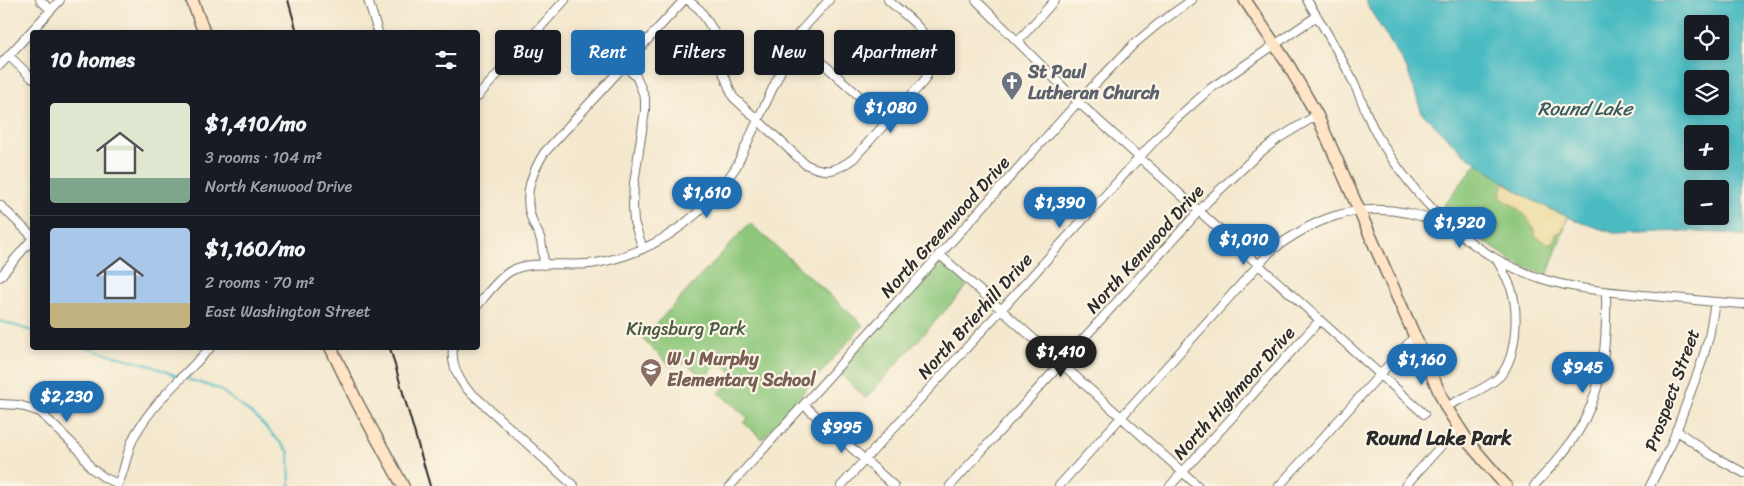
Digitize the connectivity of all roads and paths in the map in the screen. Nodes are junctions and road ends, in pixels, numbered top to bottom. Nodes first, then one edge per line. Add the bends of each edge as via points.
1 (40, 0) edge
2 (60, 0) edge
3 (192, 0) edge
4 (368, 0) edge
5 (565, 0) edge
6 (684, 0) edge
7 (688, 0) edge
8 (829, 0) edge
9 (888, 0) edge
10 (976, 0) edge
11 (1055, 0) edge
12 (1192, 0) edge
13 (1245, 0) edge
14 (1307, 0) edge
15 (51, 10) junction
16 (1317, 16) junction
17 (32, 30) edge
18 (203, 30) edge
19 (377, 30) edge
20 (804, 30) edge
21 (30, 32) edge
22 (1018, 41) junction
23 (645, 43) edge
24 (1275, 44) junction
25 (8, 56) junction
26 (824, 65) edge
27 (0, 66) edge
28 (616, 75) edge
29 (634, 75) edge
30 (779, 75) edge
31 (30, 76) edge
32 (480, 94) edge
33 (1078, 102) junction
34 (1317, 115) junction
35 (758, 121) junction
36 (887, 122) junction
37 (1140, 157) junction
38 (0, 205) edge
39 (1199, 211) junction
40 (1359, 211) junction
41 (1449, 225) junction
42 (30, 236) edge
43 (30, 240) edge
44 (643, 249) junction
45 (939, 254) junction
46 (1497, 260) junction
47 (544, 265) junction
48 (1259, 265) junction
49 (0, 277) edge
50 (1606, 292) junction
51 (480, 300) edge
52 (1715, 302) junction
53 (1744, 304) edge
54 (1002, 310) junction
55 (1320, 320) junction
56 (1414, 337) junction
57 (208, 350) edge
58 (332, 350) edge
59 (453, 350) edge
60 (1061, 363) junction
61 (1379, 374) junction
62 (0, 404) edge
63 (804, 405) junction
64 (1446, 406) junction
65 (1424, 414) dead end
66 (1121, 417) junction
67 (1458, 427) junction
68 (1676, 430) junction
69 (865, 460) junction
70 (1182, 472) junction
71 (1744, 473) edge
72 (117, 485) edge
73 (402, 486) edge
74 (574, 486) edge
75 (730, 486) edge
76 (841, 486) edge
77 (894, 486) edge
78 (950, 486) edge
79 (1059, 486) edge
80 (1170, 486) edge
81 (1198, 486) edge
82 (1279, 486) edge
83 (1405, 486) edge
84 (1506, 486) edge
85 (1534, 486) edge
86 (1650, 486) edge

1 - 15 street
2 - 15 street
3 - 18 main road
4 - 19 street
5 - 32 street
6 - 23 street
7 - 35 street via 700,10 713,30 733,97
8 - 20 street
9 - 36 street via 926,36 932,58 924,81
10 - 22 street
11 - 22 street
12 - 33 street, North Greenwood Drive via 1134,44
13 - 24 main road
14 - 16 street
15 - 17 street
16 - 24 street, North Brierhill Drive
16 - 41 street via 1377,135 1415,187
21 - 25 street
22 - 33 street
24 - 34 main road
24 - 37 street, North Brierhill Drive via 1211,88
25 - 27 street
25 - 31 street
26 - 36 street
28 - 47 street via 544,152 529,183 529,214 541,239
29 - 44 street via 645,98 633,206 634,222
30 - 35 street
33 - 37 street
33 - 45 street, North Greenwood Drive
34 - 39 street, North Kenwood Drive via 1258,155
34 - 40 main road
35 - 36 street via 805,164 829,170 841,168 854,158
35 - 44 street via 736,167 710,201 690,221
37 - 39 street
37 - 54 street, North Brierhill Drive
38 - 42 street
39 - 48 street
39 - 60 street, North Kenwood Drive
40 - 41 street via 1372,209 1408,213
40 - 48 street via 1344,213 1292,235
40 - 56 main road
41 - 46 street
43 - 49 street
44 - 47 street via 594,264
45 - 54 street
45 - 63 street, North Greenwood Drive
46 - 50 street via 1556,283
46 - 64 street via 1511,289 1514,308 1516,329 1511,356 1500,376 1492,383
47 - 51 street via 521,267 509,272
48 - 55 street
48 - 66 street
50 - 52 street
50 - 85 street via 1606,351 1594,398 1585,420
52 - 53 street
52 - 68 street, Prospect Street via 1710,337
54 - 60 street
54 - 69 street, North Brierhill Drive
55 - 61 street
55 - 70 street, North Highmoor Drive
56 - 61 street
56 - 64 main road
57 - 72 street via 133,437
58 - 73 main road
59 - 74 street via 453,365 458,379
60 - 66 street
60 - 78 street, North Kenwood Drive
61 - 65 street
61 - 82 street
62 - 72 street via 20,405 40,412 80,451 91,468
63 - 69 street
63 - 75 street, North Greenwood Drive
64 - 67 main road
66 - 70 street
66 - 79 street
67 - 83 street
67 - 84 main road
68 - 71 street
68 - 86 street, Prospect Street
69 - 76 street, North Brierhill Drive
69 - 77 street
70 - 80 street, North Highmoor Drive
70 - 81 street

